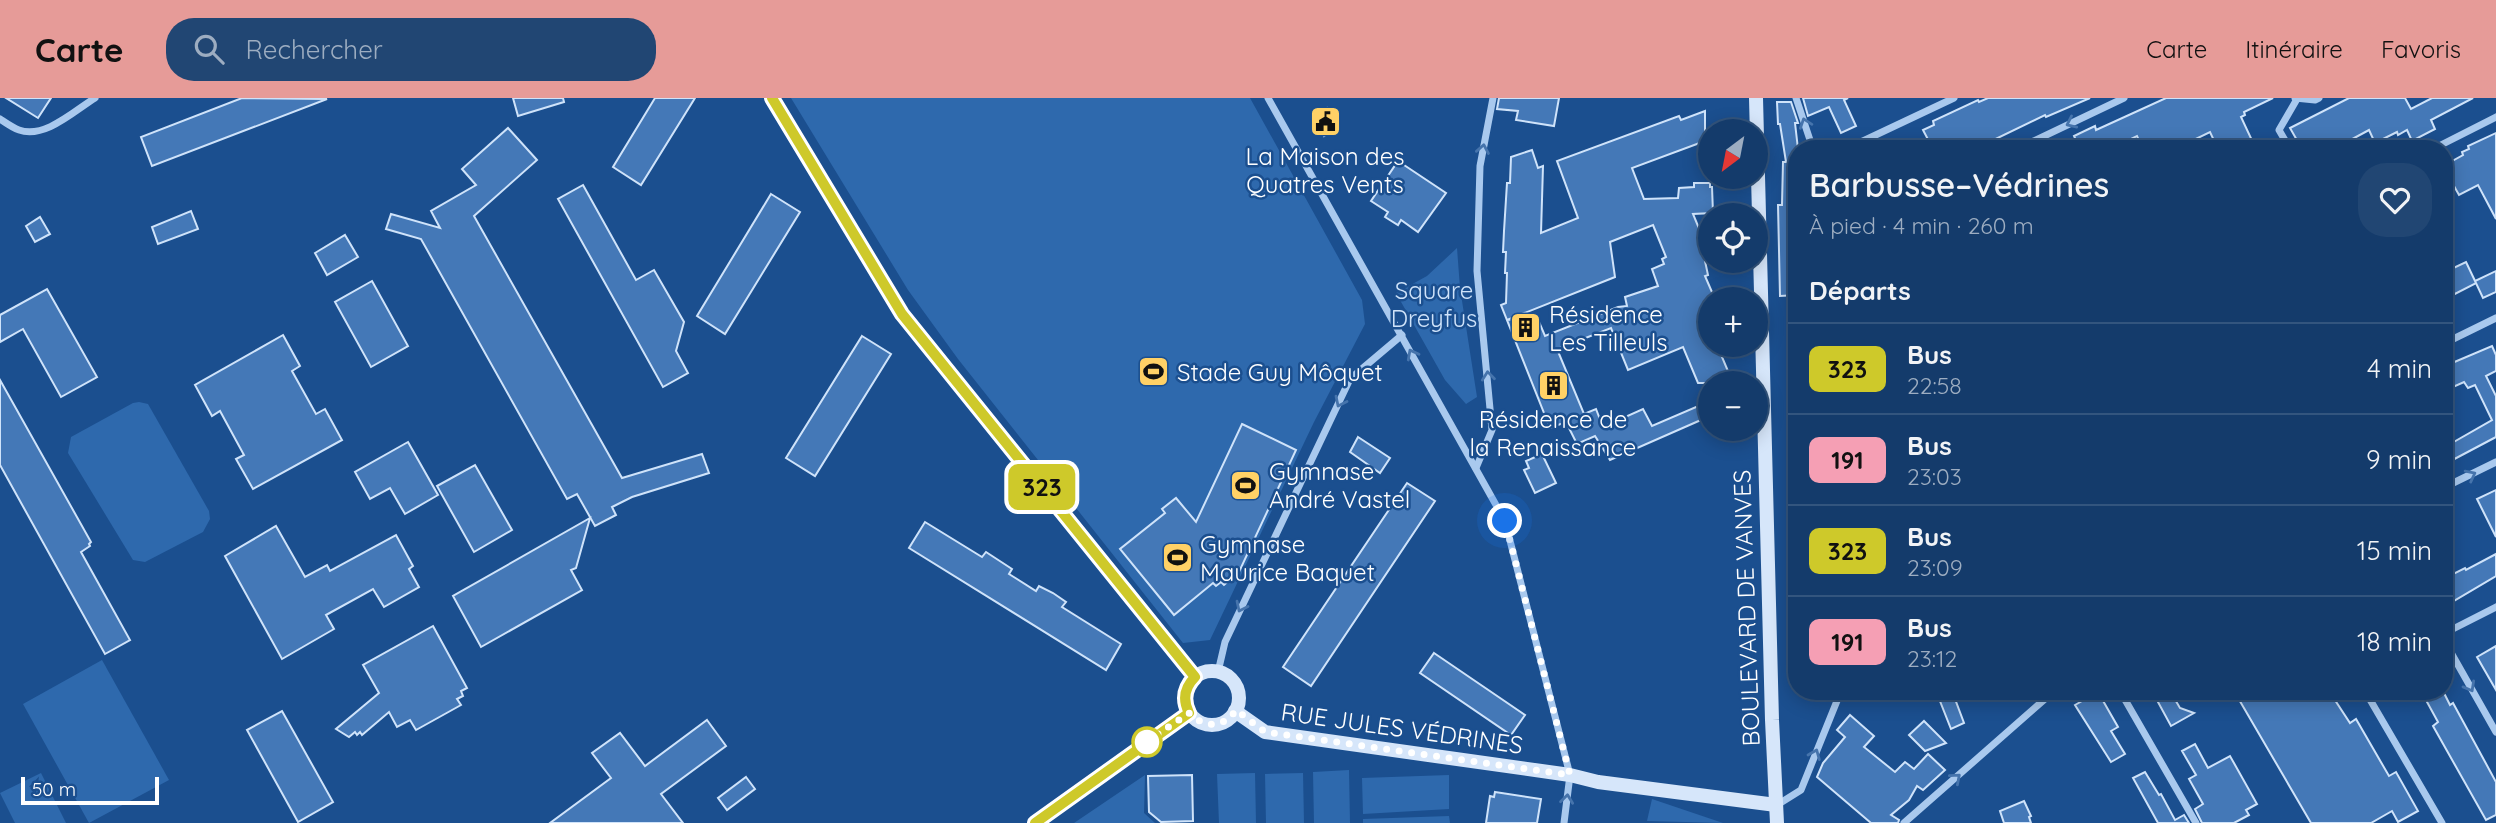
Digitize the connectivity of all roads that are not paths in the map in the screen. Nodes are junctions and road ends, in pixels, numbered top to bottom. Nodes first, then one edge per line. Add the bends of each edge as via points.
1 (95, 98) edge
2 (772, 98) edge
3 (1268, 98) edge
4 (1493, 98) edge
5 (1756, 98) edge
6 (1796, 98) edge
7 (1954, 98) edge
8 (2124, 98) edge
9 (2319, 98) edge
10 (2296, 99) edge
11 (2496, 117) edge
12 (0, 119) edge
13 (1810, 140) edge
14 (1865, 140) edge
15 (2036, 140) edge
16 (2285, 140) edge
17 (2451, 140) edge
18 (2496, 318) edge
19 (1402, 335) junction
20 (2453, 339) edge
21 (2496, 462) edge
22 (1476, 468) junction
23 (2453, 484) edge
24 (2496, 607) edge
25 (2453, 629) edge
26 (2453, 656) edge
27 (1218, 672) junction
28 (1195, 677) junction
29 (1837, 700) edge
30 (2044, 700) edge
31 (2125, 700) edge
32 (2370, 700) edge
33 (1236, 710) junction
34 (1189, 713) junction
35 (2496, 732) edge
36 (1570, 775) junction
37 (1776, 805) junction
38 (1035, 823) edge
39 (1564, 823) edge
40 (1777, 823) edge
41 (1905, 823) edge
42 (2196, 823) edge
43 (2442, 823) edge

1 - 12 street via 43,131 19,130
2 - 28 street via 902,314
3 - 19 street
22 -> 4 street via 1492,430 1477,271 1480,166
5 - 37 street, BOULEVARD DE VANVES
13 -> 6 street
7 - 14 street
8 -> 15 street
9 - 10 street
10 - 16 street via 2279,130
11 - 17 street
18 - 20 street
22 -> 19 street
19 -> 27 street via 1350,380 1225,642
23 -> 21 street
22 - 36 street via 1505,521
24 - 25 street
26 -> 35 street
27 - 28 street
27 - 33 street via 1236,686
28 - 34 street via 1185,692
37 -> 29 street via 1801,790
41 -> 30 street
31 - 42 street
32 - 43 street
33 - 34 street via 1215,725 1197,721
33 - 36 street, RUE JULES VÉDRINES via 1265,732
34 - 38 street
36 - 37 street, RUE JULES VÉDRINES
39 -> 36 street
37 - 40 street, BOULEVARD DE VANVES

